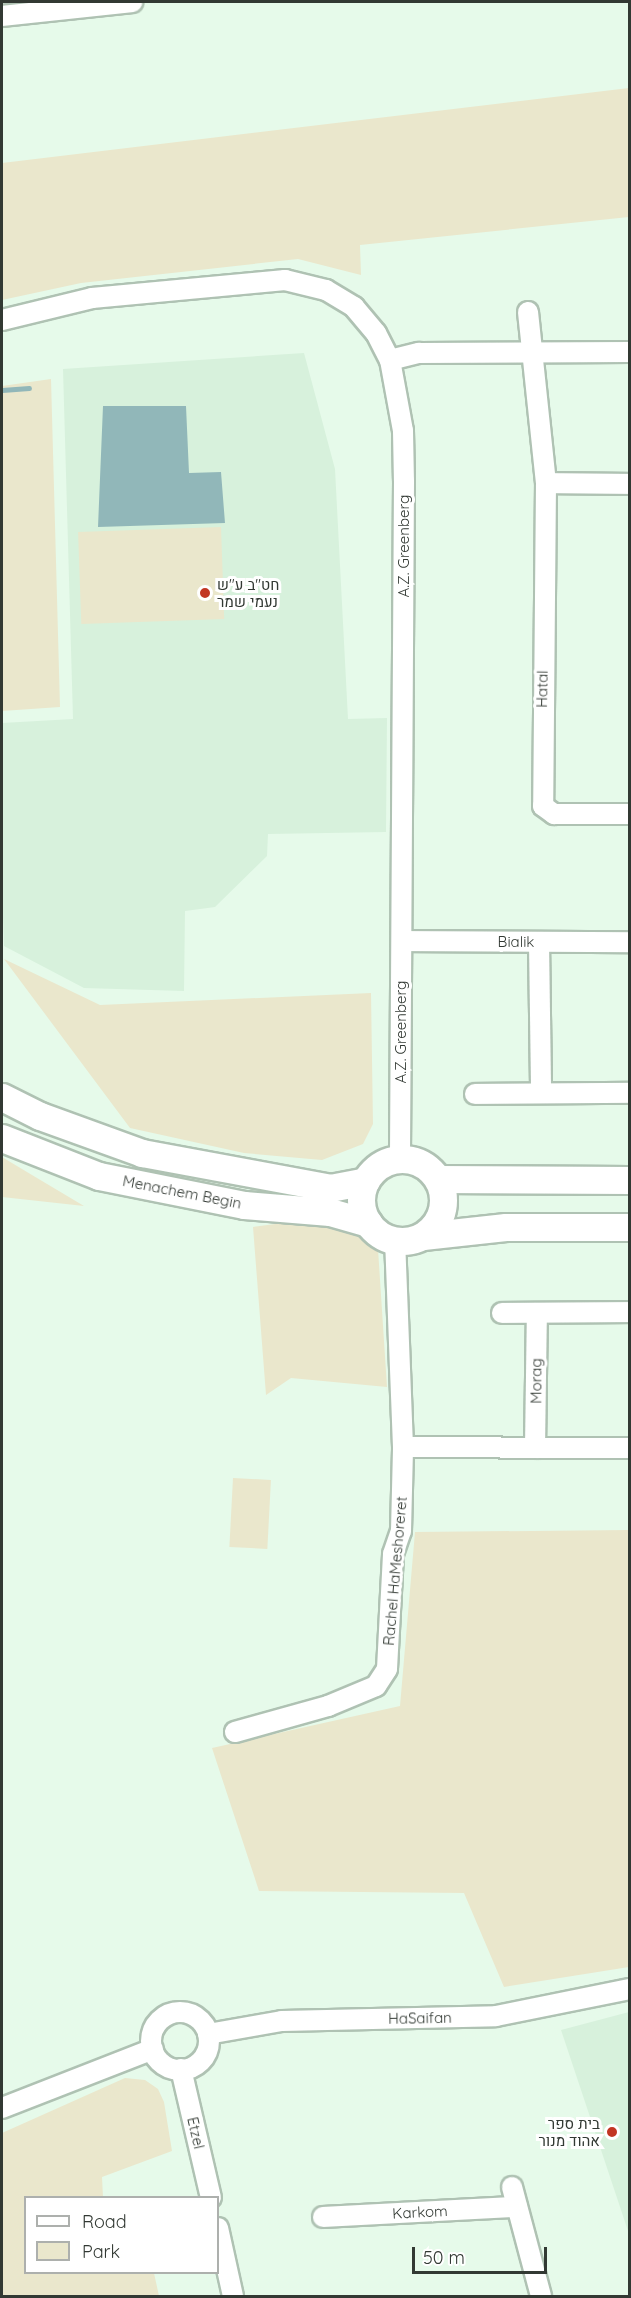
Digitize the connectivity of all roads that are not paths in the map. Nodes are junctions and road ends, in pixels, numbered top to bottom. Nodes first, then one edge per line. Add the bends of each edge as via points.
1 (132, 2) edge
2 (2, 16) edge
3 (528, 312) dead end
4 (2, 320) edge
5 (630, 352) edge
6 (533, 353) junction
7 (390, 360) junction
8 (546, 483) junction
9 (630, 484) edge
10 (630, 814) edge
11 (402, 941) junction
12 (539, 942) junction
13 (630, 942) edge
14 (630, 1093) edge
15 (475, 1094) dead end
16 (541, 1094) junction
17 (2, 1097) edge
18 (2, 1138) edge
19 (400, 1159) junction
20 (438, 1179) junction
21 (630, 1180) edge
22 (365, 1181) junction
23 (368, 1223) junction
24 (630, 1227) edge
25 (423, 1236) junction
26 (395, 1241) junction
27 (630, 1312) edge
28 (502, 1313) dead end
29 (537, 1313) junction
30 (403, 1447) junction
31 (536, 1448) junction
32 (630, 1448) edge
33 (235, 1732) dead end
34 (630, 1989) edge
35 (208, 2034) junction
36 (153, 2049) junction
37 (181, 2070) junction
38 (2, 2108) edge
39 (512, 2187) dead end
40 (211, 2196) edge
41 (518, 2207) junction
42 (323, 2217) dead end
43 (219, 2232) edge
44 (234, 2296) edge
45 (541, 2296) edge

1 - 2 street
3 - 6 street, Hatal
4 - 7 street, A.Z. Greenberg via 92,298 285,280 326,290 354,307 376,333
5 - 6 street
6 - 7 street via 419,353
6 - 8 street, Hatal
7 - 11 street, A.Z. Greenberg via 399,395 404,461
8 - 9 street
8 - 10 street, Hatal via 543,806 554,814
11 - 12 street, Bialik
11 - 19 street, A.Z. Greenberg
12 - 13 street, Bialik
12 - 16 street
14 - 16 street
15 - 16 street
17 - 22 main road, Menachem Begin via 40,1116 142,1153 330,1188
18 - 23 main road, Menachem Begin via 99,1176 244,1205 330,1212
19 - 20 main road via 415,1161
19 - 22 main road via 386,1162
20 - 21 main road
20 - 25 main road via 441,1214
22 - 23 main road via 360,1202
23 - 26 main road via 383,1237
24 - 25 main road via 506,1227
25 - 26 main road
26 - 30 street, Rachel HaMeshoreret
27 - 29 street
28 - 29 street
29 - 31 street, Morag
30 - 31 street
30 - 33 street, Rachel HaMeshoreret via 401,1531 393,1554 387,1669 376,1686 328,1706
31 - 32 street
34 - 35 street, HaSaifan via 496,2016 282,2021
35 - 36 street via 199,2018 190,2013 170,2013 155,2026
35 - 37 street via 202,2060
36 - 37 street via 161,2062
36 - 38 street
37 - 40 street, Etzel
39 - 41 street
41 - 42 street, Karkom
41 - 45 street
43 - 44 street

